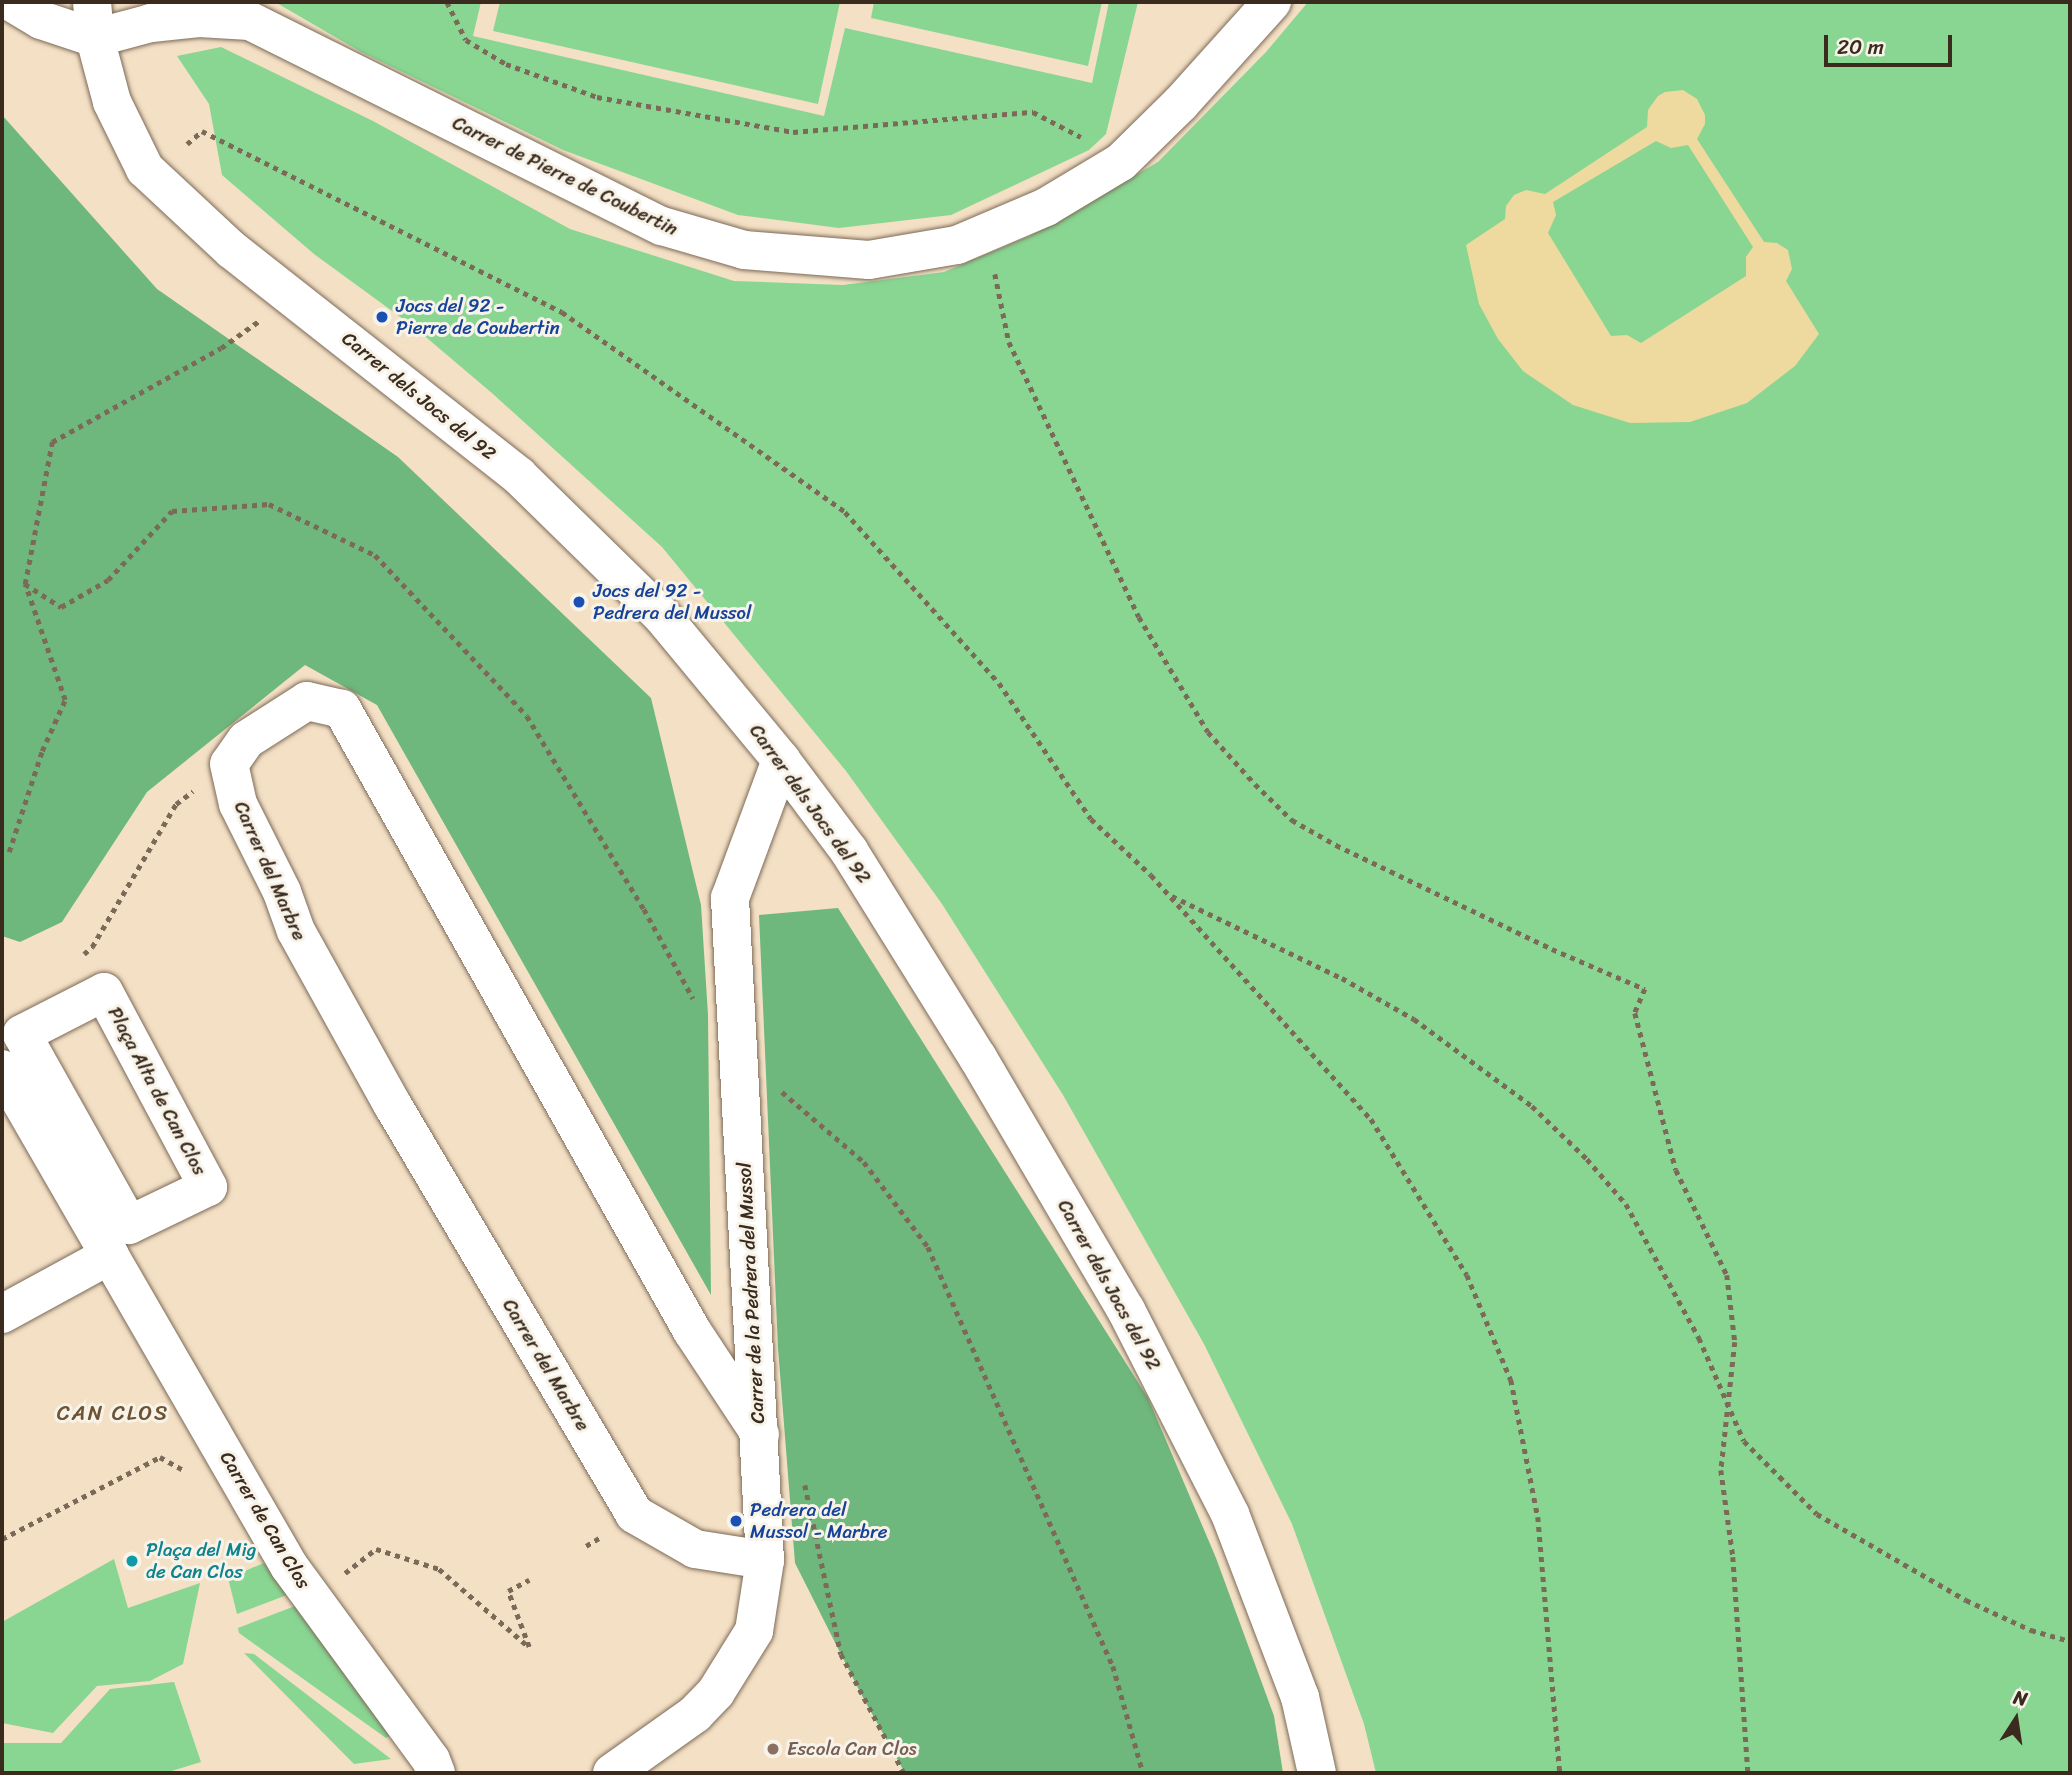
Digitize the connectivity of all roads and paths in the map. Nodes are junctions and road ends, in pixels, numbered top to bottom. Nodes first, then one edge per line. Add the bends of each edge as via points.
1 (11, 2) edge
2 (447, 2) edge
3 (1272, 2) edge
4 (159, 12) edge
5 (242, 12) edge
6 (94, 20) edge
7 (1085, 139) dead end
8 (187, 144) dead end
9 (992, 262) dead end
10 (260, 321) dead end
11 (25, 584) junction
12 (781, 760) junction
13 (229, 764) junction
14 (9, 852) dead end
15 (1168, 894) junction
16 (75, 963) dead end
17 (695, 1003) dead end
18 (22, 1034) joint
19 (2, 1069) edge
20 (785, 1095) dead end
21 (110, 1255) junction
22 (2, 1314) edge
23 (1728, 1405) junction
24 (760, 1434) junction
25 (184, 1470) dead end
26 (804, 1482) dead end
27 (605, 1534) dead end
28 (2, 1539) edge
29 (586, 1546) dead end
30 (765, 1560) junction
31 (341, 1576) dead end
32 (529, 1580) dead end
33 (2070, 1641) edge
34 (436, 1773) edge
35 (612, 1773) edge
36 (904, 1773) edge
37 (1143, 1773) edge
38 (1317, 1773) edge
39 (1560, 1773) edge
40 (1748, 1773) edge

1 - 6 street via 41,20
2 - 7 path via 466,40 506,64 597,97 793,132 1033,112
3 - 5 street, Carrer de Pierre de Coubertin via 1121,162 1046,206 957,245 869,260 744,250 662,226
4 - 5 street, Carrer de Pierre de Coubertin via 199,18
4 - 6 street, Carrer de Pierre de Coubertin
6 - 12 street, Carrer dels Jocs del 92 via 112,102 145,169 232,250 519,476 662,616
8 - 15 path via 202,131 562,312 845,512 999,683 1091,819
9 - 23 path via 1009,342 1139,617 1208,732 1292,820 1452,902 1645,989 1635,1013 1676,1170 1727,1275 1735,1342
10 - 11 path via 221,348 52,442
11 - 14 path via 65,700 42,751
11 - 17 path via 61,607 108,580 172,511 269,504 375,555 527,716
12 - 24 street, Carrer de la Pedrera del Mussol via 730,898
12 - 38 street, Carrer dels Jocs del 92 via 856,863 978,1058 1126,1310 1230,1514 1300,1697
13 - 16 path via 176,804 92,947
13 - 24 street via 246,740 307,701 342,709 692,1331
13 - 30 street, Carrer del Marbre via 238,804 296,931 392,1104 634,1514 695,1549
15 - 23 path via 1415,1018 1532,1106 1626,1204 1699,1338
15 - 39 path via 1371,1119 1467,1275 1511,1380 1538,1517
18 - 18 street, Plaça Alta de Can Clos via 104,992 208,1187 129,1224
19 - 21 street, Carrer de Can Clos
20 - 37 path via 864,1163 928,1247 1113,1666
21 - 22 street
21 - 34 street, Carrer de Can Clos via 289,1566
23 - 33 path via 1744,1441 1817,1514 1966,1600 2031,1630
23 - 40 path via 1721,1470 1733,1557
24 - 30 street, Carrer de la Pedrera del Mussol
25 - 28 path via 160,1457
26 - 36 path via 841,1654
27 - 29 path
30 - 35 street, Carrer de la Pedrera del Mussol via 754,1631 716,1692 695,1714
31 - 32 path via 376,1549 439,1569 529,1647 508,1591

